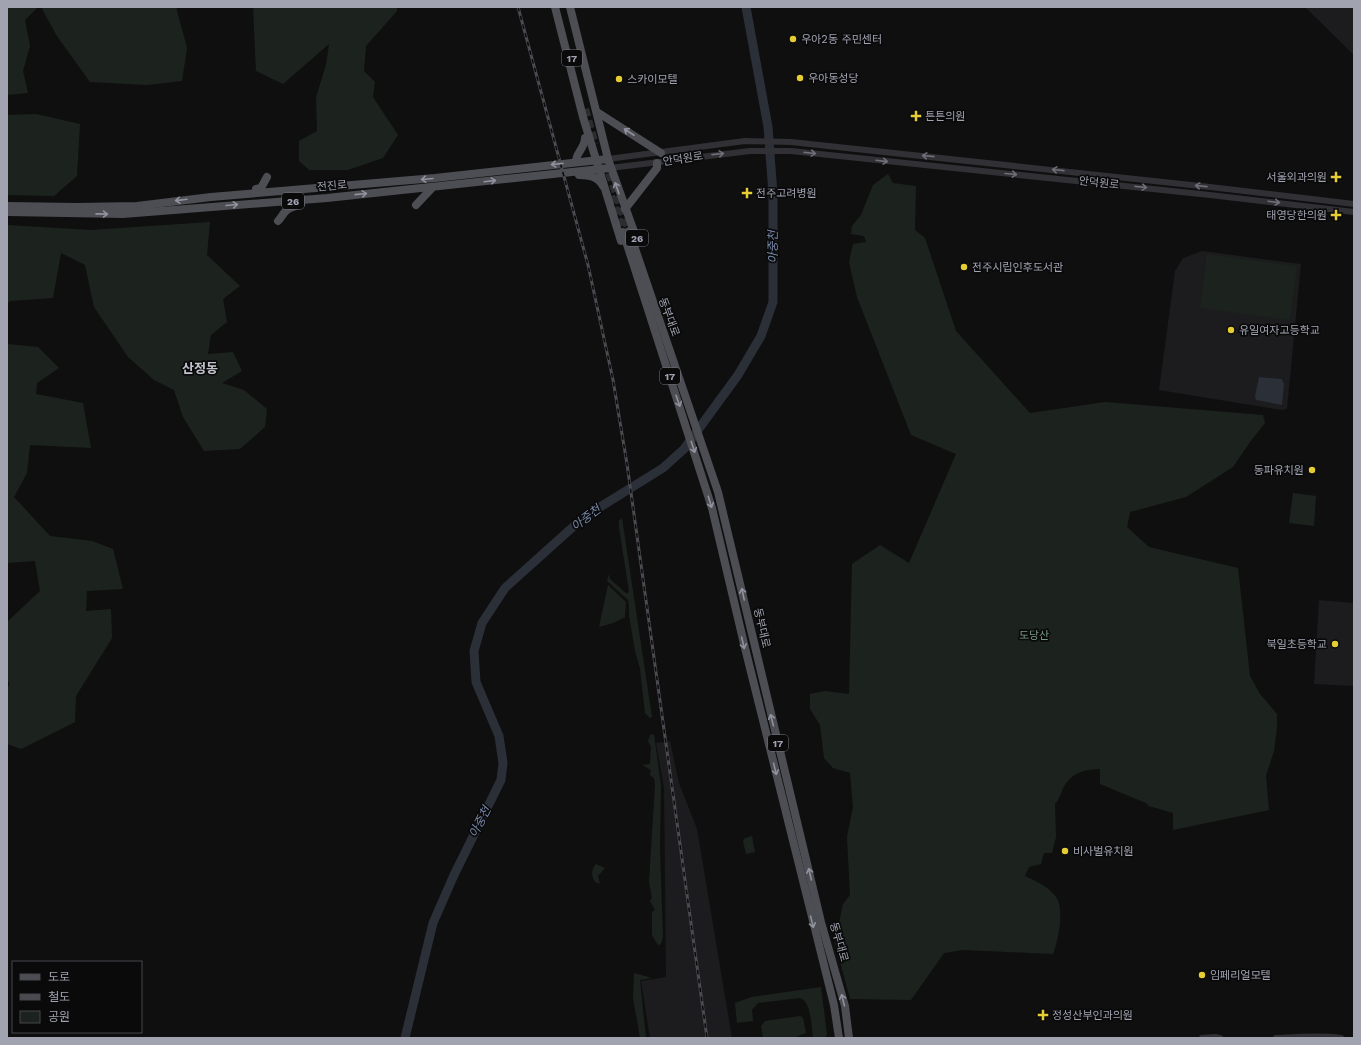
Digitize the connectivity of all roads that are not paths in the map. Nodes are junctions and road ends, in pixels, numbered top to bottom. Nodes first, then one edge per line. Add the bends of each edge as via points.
1 (555, 7) edge
2 (559, 7) edge
3 (565, 7) edge
4 (570, 7) edge
5 (591, 109) junction
6 (583, 117) junction
7 (590, 137) junction
8 (661, 153) junction
9 (596, 161) junction
10 (576, 162) junction
11 (657, 163) junction
12 (609, 164) junction
13 (600, 169) junction
14 (578, 171) junction
15 (266, 177) dead end
16 (606, 187) junction
17 (432, 188) junction
18 (256, 193) junction
19 (300, 200) junction
20 (1354, 204) edge
21 (7, 206) edge
22 (416, 206) dead end
23 (625, 209) junction
24 (7, 212) edge
25 (1354, 212) edge
26 (278, 221) dead end
27 (631, 221) junction
28 (616, 226) junction
29 (659, 318) junction
30 (652, 324) junction
31 (840, 1038) edge
32 (849, 1038) edge
33 (1202, 1038) edge
34 (1220, 1038) edge
35 (1276, 1038) edge
36 (1341, 1038) edge

1 - 6 main road
2 - 5 main road, 17
3 - 5 main road, 17
4 - 5 main road
5 - 6 main road via 591,118
8 -> 5 main road
5 - 12 main road
6 - 7 main road
7 - 9 main road
7 - 10 main road via 585,138 585,144 576,157
8 - 12 street, 안덕원로
20 -> 8 street, 안덕원로 via 791,142 753,141
9 - 10 main road, 전진로 / 26
9 - 12 main road, 전진로 / 26
9 - 13 main road
10 -> 18 main road, 전진로 / 26 via 435,178
11 - 12 street, 안덕원로
11 - 23 main road via 657,168
11 -> 25 street, 안덕원로 via 756,150 791,151
12 - 13 main road, 전진로
23 -> 12 main road, 26
13 - 14 main road, 전진로
13 - 16 main road
14 - 16 main road, 26 via 579,176 589,175
17 -> 14 main road, 전진로 / 26
15 - 18 main road via 261,188 256,189
16 - 28 main road, 26
19 -> 17 main road, 전진로 / 26
17 - 22 main road
18 -> 21 main road, 전진로 / 26 via 137,206
24 -> 19 main road, 전진로 / 26 via 123,214
19 - 26 main road via 301,205 293,206 284,212
23 - 27 main road, 26
27 - 28 main road via 623,220
27 - 29 main road, 26 via 660,314
28 - 30 main road, 26 via 649,322
29 - 30 main road, 동부대로 / 17 via 626,231
32 -> 29 main road, 동부대로 / 17 via 845,1006 821,922 771,718 730,536 718,492
30 -> 31 main road, 동부대로 / 17 via 712,508
33 - 34 street
35 - 36 street via 1317,1035

